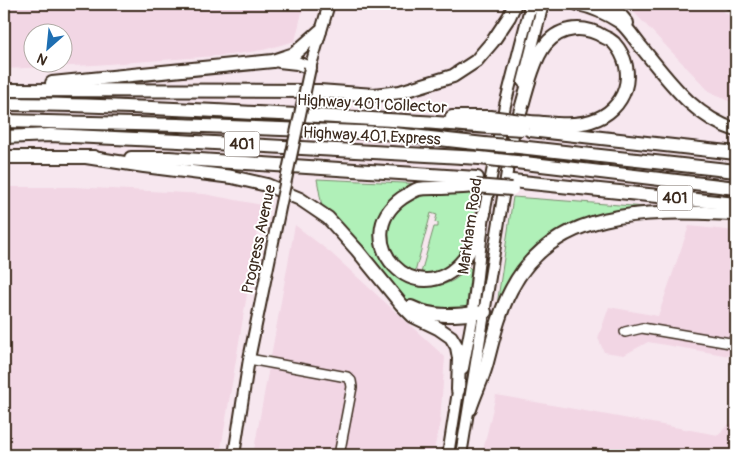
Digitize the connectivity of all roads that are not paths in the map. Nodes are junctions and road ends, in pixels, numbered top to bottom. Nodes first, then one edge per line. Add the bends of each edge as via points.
1 (321, 4) edge
2 (329, 4) edge
3 (515, 4) edge
4 (543, 4) edge
5 (578, 4) edge
6 (611, 4) edge
7 (729, 4) edge
8 (533, 6) edge
9 (736, 6) edge
10 (320, 31) junction
11 (646, 53) junction
12 (273, 61) junction
13 (310, 68) junction
14 (4, 90) edge
15 (4, 104) edge
16 (4, 121) edge
17 (529, 126) junction
18 (736, 130) edge
19 (513, 135) junction
20 (4, 136) edge
21 (736, 153) edge
22 (4, 157) edge
23 (86, 157) junction
24 (736, 171) edge
25 (476, 182) junction
26 (736, 188) edge
27 (736, 204) edge
28 (484, 214) junction
29 (736, 214) edge
30 (390, 290) junction
31 (478, 313) junction
32 (625, 332) dead end
33 (736, 344) edge
34 (249, 359) junction
35 (458, 390) junction
36 (470, 409) junction
37 (234, 455) edge
38 (340, 455) edge
39 (448, 455) edge
40 (461, 455) edge

1 - 10 main road, Progress Avenue
2 - 10 main road, Progress Avenue
3 - 14 highway via 493,41 476,61 453,76 400,92 374,95 319,91
4 - 19 main road, Markham Road
5 - 11 highway via 596,8 621,23
6 - 11 highway
7 - 9 street
8 - 28 main road, Markham Road via 505,105
10 - 12 highway via 294,54
10 - 13 main road, Progress Avenue
11 - 18 highway via 684,99
12 - 13 highway
12 - 14 highway via 27,85
13 - 34 main road, Progress Avenue, bridge
15 - 17 highway, Highway 401 Collector / 401, bridge via 69,104
16 - 24 highway, Highway 401 Express / 401, bridge via 385,133
17 - 19 highway via 589,122 607,115 620,101 627,83 625,62 613,42 595,31 578,28 552,38 537,58
17 - 21 highway, Highway 401 Collector / 401
19 - 31 main road, Markham Road
20 - 26 highway, Highway 401 Express / 401, bridge via 170,140 480,158
22 - 23 highway, 401
23 - 25 highway, 401 via 169,158
23 - 30 highway via 232,177 267,185 300,199 328,218
25 - 27 highway, 401, bridge via 544,185
25 - 28 highway via 418,189 395,203 386,212 382,223 385,253 394,267 409,277 433,280 449,274 465,257
28 - 31 main road, Markham Road
29 - 36 highway via 667,211 613,217 560,236 524,268 511,290 500,314 486,367
30 - 31 highway via 412,308 428,314 455,316
30 - 35 highway via 413,316 451,337 460,358
31 - 35 main road, Markham Road
31 - 36 main road, Markham Road
32 - 33 street via 642,328
34 - 37 main road, Progress Avenue
34 - 38 street via 347,377 351,381
35 - 39 main road, Markham Road
36 - 40 main road, Markham Road

